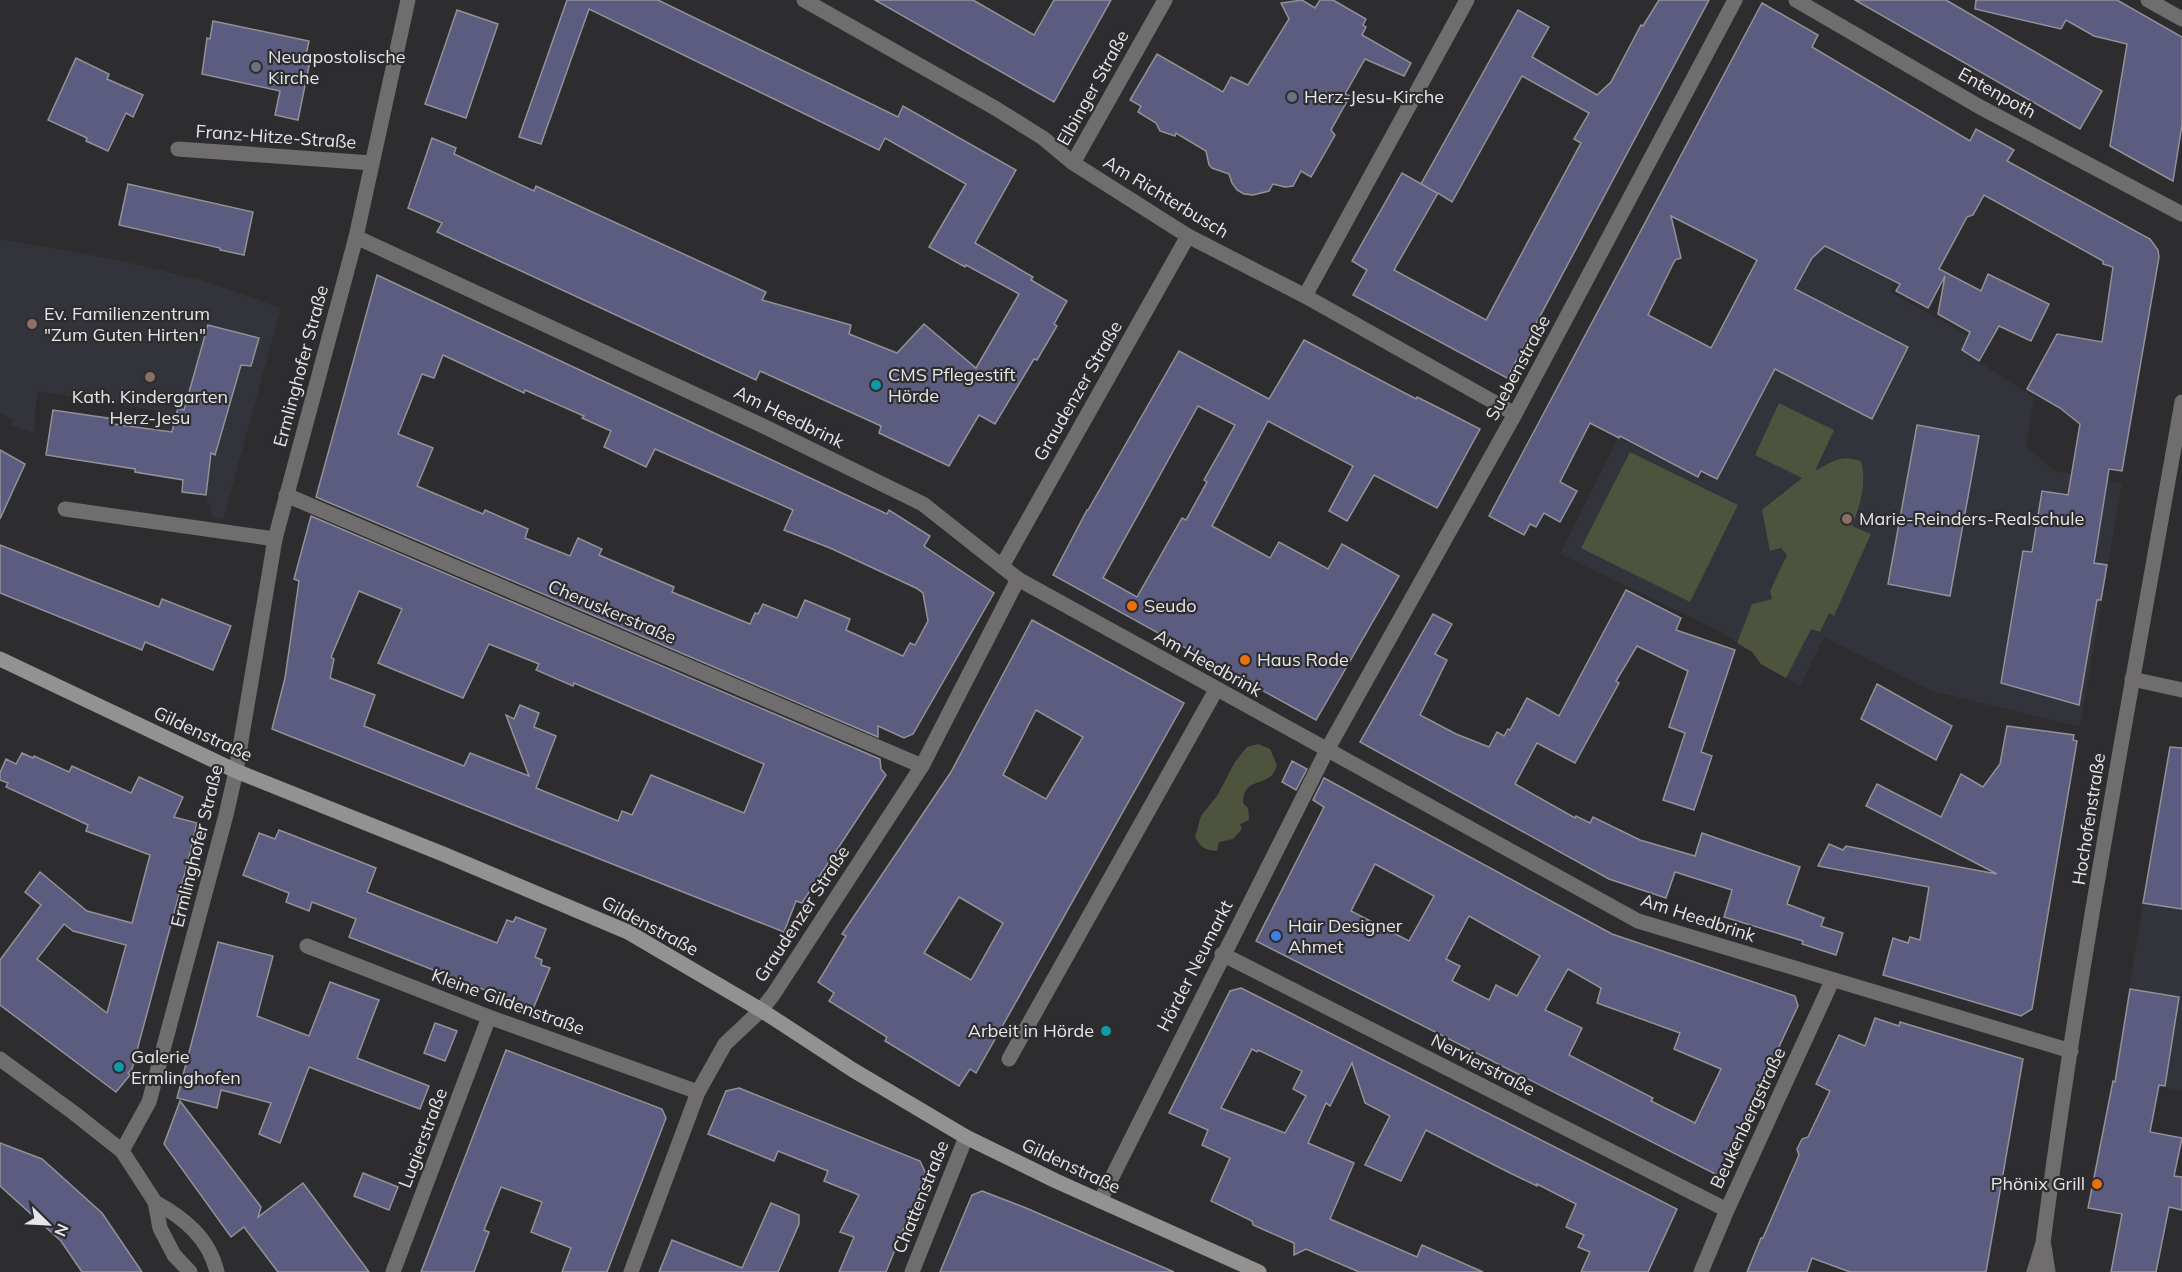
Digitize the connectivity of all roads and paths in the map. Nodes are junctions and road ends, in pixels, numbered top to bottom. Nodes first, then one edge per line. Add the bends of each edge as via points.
1 (408, 0) edge
2 (804, 0) edge
3 (1165, 0) edge
4 (1467, 0) edge
5 (1735, 0) edge
6 (1796, 0) edge
7 (2148, 0) edge
8 (2182, 19) edge
9 (178, 149) dead end
10 (372, 163) junction
11 (1073, 163) junction
12 (2182, 214) edge
13 (1188, 236) junction
14 (356, 237) junction
15 (1305, 296) junction
16 (2182, 402) edge
17 (1515, 414) junction
18 (286, 495) junction
19 (65, 509) dead end
20 (275, 539) junction
21 (1002, 566) junction
22 (1018, 579) junction
23 (0, 659) edge
24 (2132, 679) junction
25 (1216, 690) junction
26 (2182, 690) edge
27 (1326, 750) junction
28 (922, 766) junction
29 (236, 771) junction
30 (307, 946) dead end
31 (1222, 954) junction
32 (1832, 981) junction
33 (761, 1010) junction
34 (489, 1017) junction
35 (2071, 1051) junction
36 (0, 1059) edge
37 (1009, 1059) dead end
38 (698, 1092) junction
39 (966, 1137) junction
40 (122, 1151) junction
41 (1100, 1200) junction
42 (155, 1202) junction
43 (1727, 1210) junction
44 (2043, 1243) junction
45 (190, 1272) edge
46 (217, 1272) edge
47 (393, 1272) edge
48 (631, 1272) edge
49 (912, 1272) edge
50 (1259, 1272) edge
51 (1701, 1272) edge
52 (2034, 1272) edge
53 (2049, 1272) edge

1 - 10 street, Franz-Hitze-Straße
2 - 11 street, Am Richterbusch via 995,108 1043,138
3 - 11 street, Elbinger Straße
4 - 15 street
5 - 17 street, Suebenstraße
6 - 12 street, Entenpoth via 1980,107
7 - 8 street
9 - 10 street, Franz-Hitze-Straße
10 - 14 street, Franz-Hitze-Straße
11 - 13 street, Am Richterbusch
13 - 15 street, Am Richterbusch
13 - 21 street, Graudenzer Straße
14 - 18 street, Ermlinghofer Straße
14 - 21 street, Am Heedbrink via 748,418 923,504
15 - 17 street, Am Richterbusch
16 - 24 street, Hochofenstraße
17 - 27 street, Suebenstraße
18 - 20 street, Ermlinghofer Straße
18 - 28 street, Cheruskerstraße
19 - 20 street
20 - 29 street, Ermlinghofer Straße
21 - 22 street, Am Heedbrink
22 - 25 street, Am Heedbrink
22 - 28 street, Graudenzer Straße
23 - 29 main road, Gildenstraße
24 - 26 street
24 - 35 street, Hochofenstraße
25 - 27 street, Am Heedbrink
25 - 37 street
27 - 31 street, Hörder Neumarkt
27 - 32 street, Am Heedbrink via 1638,921
28 - 33 street, Graudenzer Straße
29 - 33 main road, Gildenstraße via 628,932
29 - 40 street, Ermlinghofer Straße via 149,1102
30 - 34 street, Kleine Gildenstraße
31 - 41 street, Hörder Neumarkt
31 - 43 street, Nervierstraße
32 - 35 street, Am Heedbrink
32 - 43 street, Beukenbergstraße
33 - 38 street, Graudenzer Straße via 725,1044
33 - 39 main road, Gildenstraße
34 - 38 street, Kleine Gildenstraße
34 - 47 street, Lugierstraße
35 - 44 street, Hochofenstraße
36 - 40 street
38 - 48 street, Graudenzer Straße
39 - 41 main road, Gildenstraße
39 - 49 street, Chattenstraße
40 - 42 street
41 - 50 main road, Gildenstraße
42 - 45 street via 160,1228 174,1255
42 - 46 street via 179,1215 201,1236
43 - 51 street, Beukenbergstraße
44 - 52 street, Hochofenstraße
44 - 53 street, Hochofenstraße

